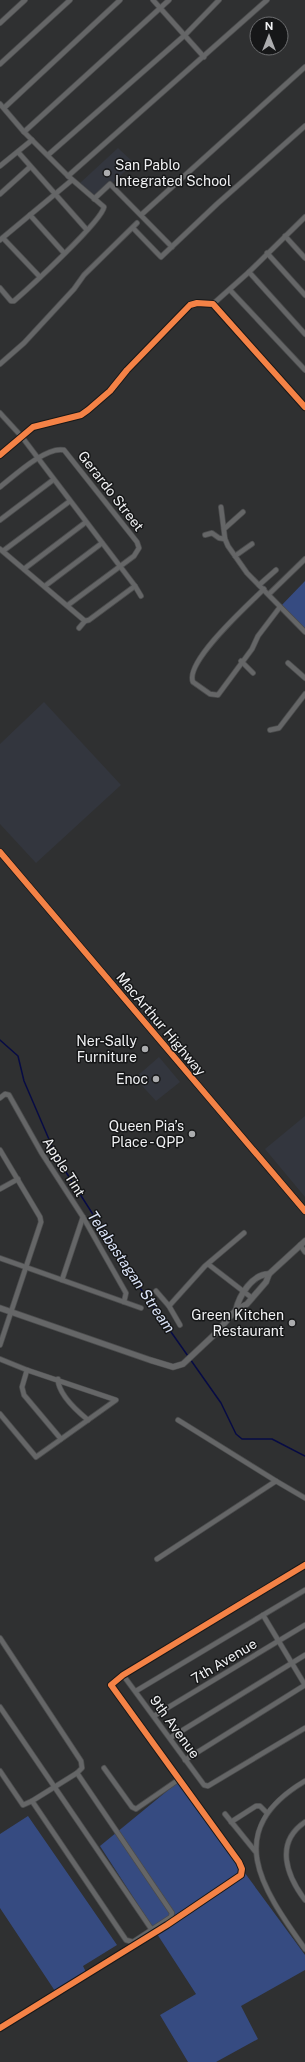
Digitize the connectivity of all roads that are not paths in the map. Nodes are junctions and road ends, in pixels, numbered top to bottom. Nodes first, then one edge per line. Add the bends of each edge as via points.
1 (25, 0) edge
2 (70, 0) edge
3 (120, 0) edge
4 (153, 0) edge
5 (169, 0) edge
6 (219, 0) edge
7 (267, 0) edge
8 (160, 8) junction
9 (0, 24) edge
10 (185, 35) junction
11 (204, 57) junction
12 (0, 64) edge
13 (305, 67) edge
14 (2, 106) edge
15 (305, 126) edge
16 (24, 132) junction
17 (32, 140) junction
18 (18, 152) junction
19 (48, 155) junction
20 (0, 166) edge
21 (30, 167) junction
22 (70, 178) junction
23 (0, 194) edge
24 (55, 194) junction
25 (94, 199) junction
26 (141, 214) junction
27 (30, 215) junction
28 (305, 218) edge
29 (137, 224) dead end
30 (133, 228) junction
31 (87, 230) junction
32 (285, 236) junction
33 (1, 239) edge
34 (172, 247) junction
35 (64, 253) junction
36 (267, 254) junction
37 (305, 258) edge
38 (249, 272) junction
39 (40, 277) junction
40 (0, 288) edge
41 (230, 290) junction
42 (305, 296) edge
43 (213, 304) junction
44 (305, 334) edge
45 (0, 364) edge
46 (305, 370) edge
47 (305, 407) edge
48 (0, 413) edge
49 (22, 437) junction
50 (0, 455) edge
51 (38, 458) junction
52 (53, 480) junction
53 (0, 487) edge
54 (70, 501) junction
55 (221, 507) dead end
56 (243, 512) dead end
57 (0, 520) edge
58 (86, 522) junction
59 (224, 529) junction
60 (205, 534) dead end
61 (224, 539) junction
62 (102, 543) junction
63 (252, 544) dead end
64 (1, 550) edge
65 (235, 556) junction
66 (305, 559) edge
67 (120, 566) junction
68 (24, 569) junction
69 (276, 570) dead end
70 (259, 585) junction
71 (45, 586) junction
72 (135, 586) junction
73 (264, 589) junction
74 (269, 594) junction
75 (141, 596) dead end
76 (68, 605) junction
77 (280, 607) junction
78 (85, 621) junction
79 (79, 628) dead end
80 (305, 632) edge
81 (241, 661) junction
82 (288, 663) dead end
83 (252, 673) dead end
84 (305, 678) edge
85 (305, 694) edge
86 (270, 730) dead end
87 (0, 852) edge
88 (0, 1098) edge
89 (0, 1150) edge
90 (18, 1179) junction
91 (0, 1189) edge
92 (305, 1211) edge
93 (83, 1217) junction
94 (244, 1233) dead end
95 (305, 1241) edge
96 (300, 1245) junction
97 (305, 1252) edge
98 (0, 1258) edge
99 (208, 1264) junction
100 (26, 1267) junction
101 (269, 1274) junction
102 (62, 1280) junction
103 (156, 1291) dead end
104 (244, 1291) junction
105 (252, 1298) junction
106 (124, 1302) junction
107 (168, 1306) junction
108 (0, 1308) edge
109 (141, 1308) dead end
110 (236, 1310) junction
111 (12, 1312) junction
112 (180, 1325) dead end
113 (0, 1345) edge
114 (0, 1359) edge
115 (27, 1370) junction
116 (58, 1379) junction
117 (0, 1414) edge
118 (88, 1420) junction
119 (178, 1420) dead end
120 (61, 1439) junction
121 (276, 1480) junction
122 (305, 1498) edge
123 (157, 1559) dead end
124 (305, 1565) edge
125 (305, 1590) edge
126 (263, 1615) junction
127 (305, 1625) edge
128 (0, 1638) edge
129 (278, 1640) junction
130 (305, 1655) edge
131 (292, 1663) junction
132 (123, 1675) junction
133 (305, 1685) edge
134 (136, 1692) junction
135 (0, 1707) edge
136 (154, 1716) junction
137 (305, 1728) edge
138 (170, 1738) junction
139 (185, 1760) junction
140 (104, 1768) dead end
141 (0, 1771) edge
142 (77, 1773) junction
143 (178, 1780) junction
144 (305, 1781) edge
145 (54, 1787) junction
146 (32, 1801) junction
147 (267, 1813) junction
148 (225, 1814) dead end
149 (231, 1822) junction
150 (305, 1822) edge
151 (255, 1851) junction
152 (305, 1900) edge
153 (152, 1930) junction
154 (304, 1946) edge
155 (0, 2028) edge

1 - 9 street
2 - 12 street
3 - 14 street
4 - 8 street
5 - 8 street
6 - 10 street
7 - 11 street
8 - 10 street
8 - 16 street
10 - 11 street
10 - 19 street
11 - 22 street
13 - 26 street
14 - 16 street
15 - 34 street
16 - 17 street
17 - 18 street
17 - 19 street
18 - 20 street
18 - 21 street
19 - 22 street
21 - 23 street
21 - 24 street
22 - 24 street
22 - 25 street
24 - 27 street
24 - 31 street
25 - 26 street via 110,184
25 - 31 street via 104,207 104,212
26 - 34 street
27 - 33 street
27 - 35 street
28 - 32 street
29 - 30 street
30 - 34 street via 161,257
30 - 45 street via 84,275 24,343
31 - 35 street
32 - 36 street
32 - 37 street
33 - 39 street
35 - 39 street
36 - 38 street
36 - 42 street
38 - 41 street
38 - 44 street
39 - 40 street via 12,302
41 - 43 street
41 - 46 street
43 - 47 street
43 - 49 street via 190,305 110,391 88,410 80,415 33,427
48 - 49 street
49 - 50 street
49 - 51 street
51 - 52 street
51 - 53 street
51 - 67 street, Gerardo Street via 56,450 64,450 137,542 137,552
52 - 54 street
52 - 57 street
54 - 58 street
54 - 64 street
55 - 59 street
56 - 59 street
58 - 62 street
58 - 68 street
59 - 61 street
60 - 61 street via 212,533
61 - 65 street
62 - 67 street
62 - 71 street
63 - 65 street
64 - 68 street
65 - 70 street
66 - 74 street
67 - 72 street
67 - 76 street
68 - 71 street
69 - 70 street
70 - 73 street
71 - 76 street
72 - 75 street
72 - 78 street
73 - 74 street
73 - 81 street via 231,620 204,653 193,671 191,680 203,691 218,695
74 - 77 street
76 - 78 street
77 - 80 street
77 - 81 street
78 - 79 street
81 - 83 street
82 - 84 street
85 - 86 street via 279,728
87 - 92 highway, MacArthur Highway
88 - 93 street, Apple Tint via 9,1095 49,1166
89 - 90 street
90 - 91 street
90 - 100 street via 41,1222
93 - 102 street
93 - 106 street, Apple Tint via 126,1293
94 - 99 street
95 - 96 street
96 - 97 street
96 - 101 street
98 - 100 street
99 - 104 street
99 - 107 street
100 - 102 street
100 - 111 street
101 - 104 street via 258,1276
101 - 105 street via 266,1282
102 - 106 street
103 - 107 street
104 - 105 street
104 - 110 street
105 - 110 street
106 - 109 street
107 - 112 street
108 - 111 street
110 - 111 street via 192,1356 183,1364 173,1367
111 - 113 street
114 - 115 street
115 - 116 street
115 - 120 street via 22,1386 24,1395
116 - 118 street via 63,1392
116 - 118 street via 116,1399
117 - 120 street via 35,1457
118 - 120 street
119 - 121 street
121 - 122 street
121 - 123 street
124 - 132 street
125 - 126 street
126 - 129 street
126 - 134 street
127 - 129 street, 7th Avenue
128 - 142 street via 81,1761 82,1768
129 - 131 street
129 - 136 street, 7th Avenue
130 - 131 street
131 - 133 street
131 - 138 street
132 - 134 street, 9th Avenue
132 - 143 street via 112,1683 112,1688
133 - 139 street
134 - 136 street, 9th Avenue
135 - 145 street
136 - 138 street, 9th Avenue
137 - 139 street, 9th Avenue via 208,1786 204,1785
138 - 139 street, 9th Avenue
140 - 143 street via 136,1809
141 - 146 street via 23,1805
142 - 145 street
142 - 153 street via 172,1913
143 - 155 street via 239,1862 241,1875 167,1925
144 - 147 street via 284,1795
145 - 146 street
145 - 153 street
146 - 153 street via 126,1940 133,1942
147 - 149 street via 260,1806 256,1806
147 - 151 street
148 - 149 street
149 - 151 street
150 - 152 street via 293,1834 286,1860 296,1887
151 - 154 street via 262,1880 281,1914

